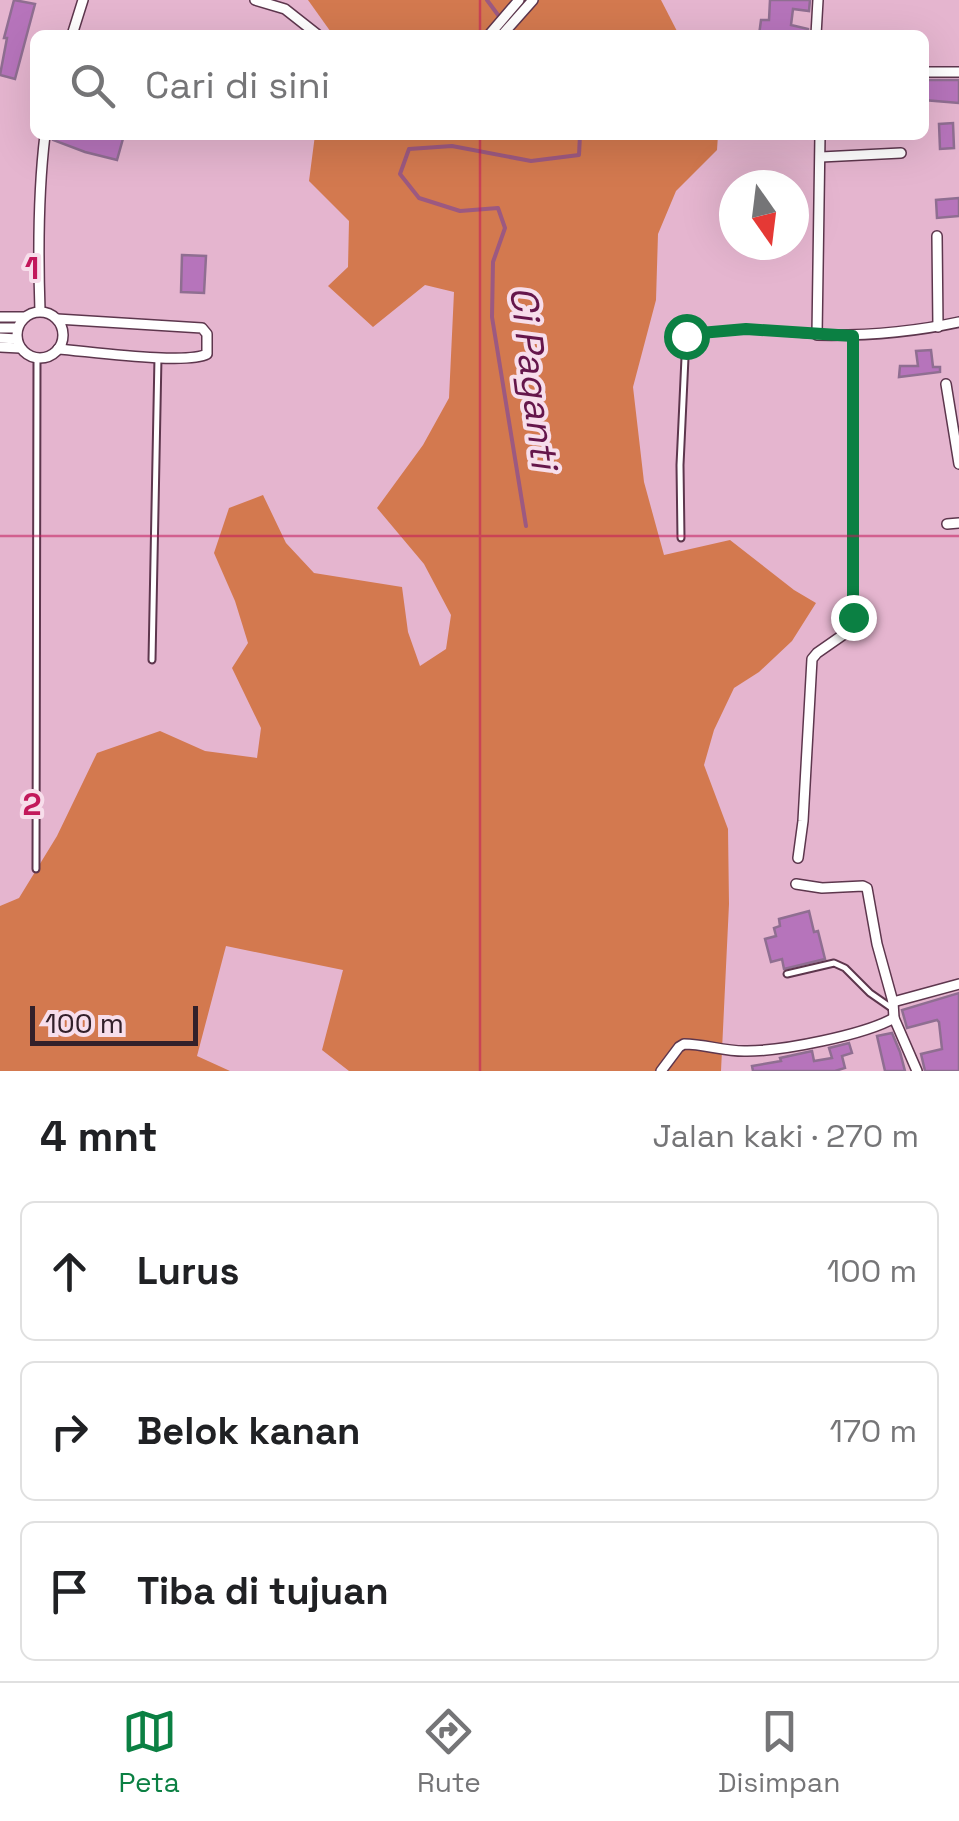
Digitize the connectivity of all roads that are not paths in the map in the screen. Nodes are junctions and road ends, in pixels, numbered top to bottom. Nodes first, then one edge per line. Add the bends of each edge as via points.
1 (83, 0) edge
2 (256, 0) edge
3 (519, 0) edge
4 (533, 0) edge
5 (818, 0) edge
6 (285, 4) edge
7 (74, 30) edge
8 (311, 30) edge
9 (493, 30) edge
10 (506, 30) edge
11 (816, 30) edge
12 (929, 72) edge
13 (959, 72) edge
14 (44, 140) edge
15 (820, 140) edge
16 (901, 152) dead end
17 (820, 156) junction
18 (937, 236) dead end
19 (40, 312) junction
20 (0, 317) edge
21 (24, 318) junction
22 (57, 319) junction
23 (959, 322) edge
24 (938, 327) junction
25 (0, 328) edge
26 (817, 335) junction
27 (853, 336) junction
28 (0, 338) edge
29 (18, 338) junction
30 (0, 347) edge
31 (58, 349) junction
32 (158, 357) junction
33 (37, 358) junction
34 (946, 384) dead end
35 (959, 464) edge
36 (680, 538) dead end
37 (152, 660) dead end
38 (798, 858) dead end
39 (36, 870) dead end
40 (796, 884) dead end
41 (787, 974) dead end
42 (959, 984) edge
43 (893, 1009) junction
44 (661, 1071) edge
45 (916, 1071) edge

1 - 7 street
2 - 6 street
3 - 9 street
4 - 10 street
5 - 11 street
6 - 8 street
12 - 13 street
14 - 19 street
15 - 17 street
16 - 17 street
17 - 26 street
18 - 24 street
19 - 21 street
19 - 22 street
20 - 21 street
21 - 29 street
22 - 31 street via 63,334
22 - 32 street via 205,331 205,356
23 - 24 street
24 - 27 street
25 - 29 street
26 - 27 street
26 - 36 lane via 746,329 686,336
27 - 38 street via 853,617 850,630 812,659
28 - 29 street
29 - 30 street
29 - 33 street
31 - 32 street
31 - 33 street
32 - 37 lane
33 - 39 lane
34 - 35 street
40 - 43 street via 867,888
41 - 43 lane via 834,962
42 - 43 street
43 - 44 street via 845,1034 780,1049 684,1044
43 - 45 street

